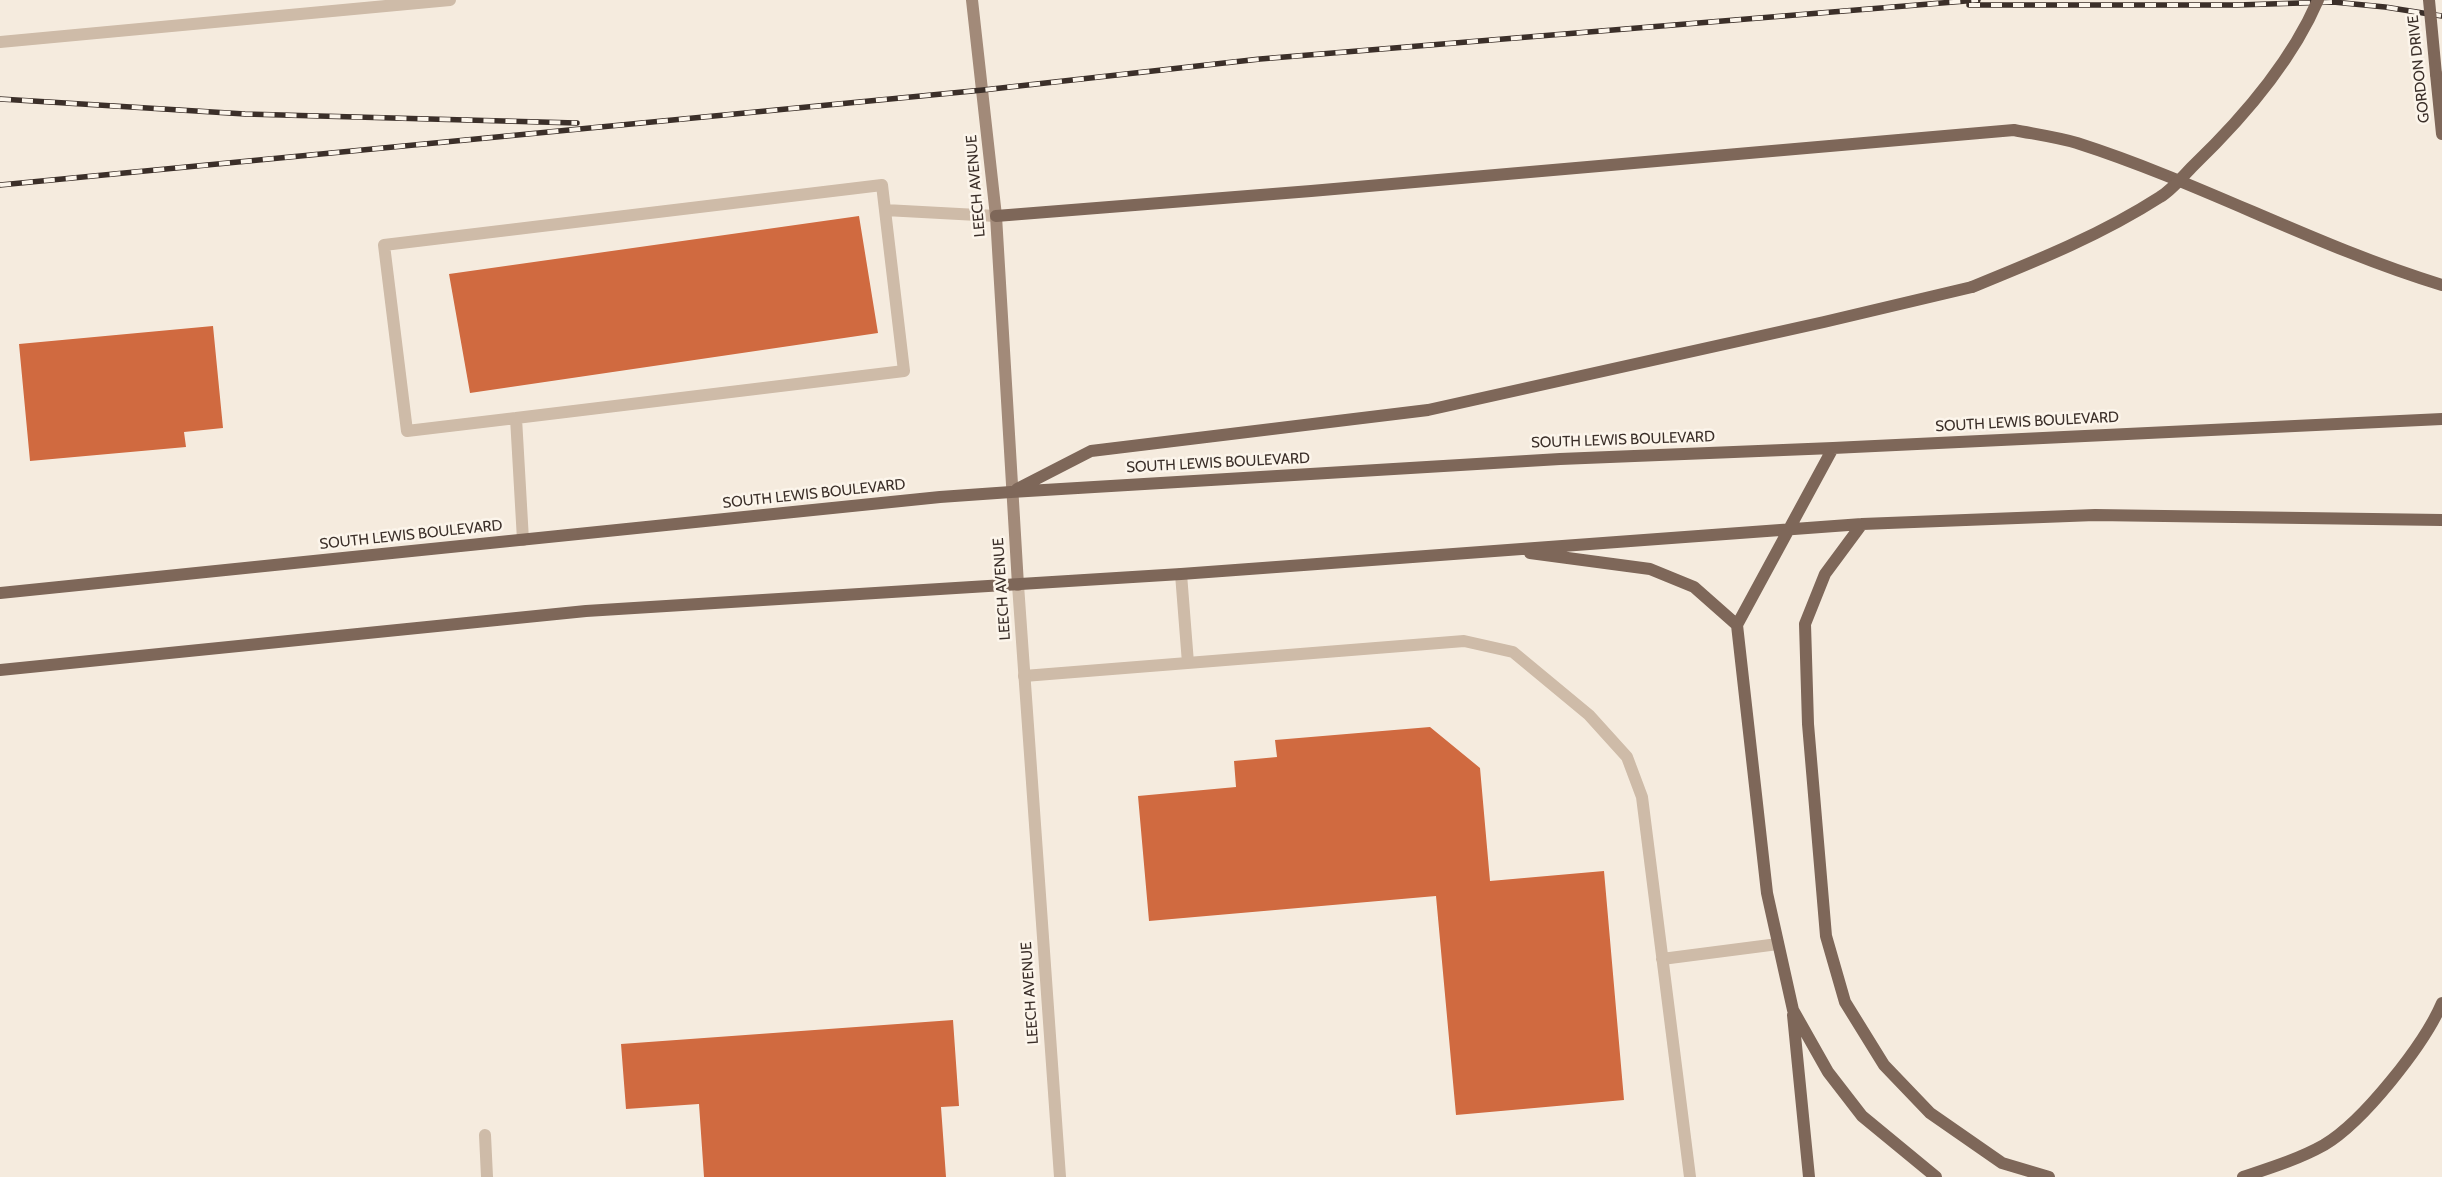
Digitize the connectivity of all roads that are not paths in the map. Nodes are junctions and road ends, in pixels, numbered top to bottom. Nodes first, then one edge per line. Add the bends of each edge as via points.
1 (450, 0) edge
2 (972, 0) edge
3 (2318, 0) edge
4 (2429, 0) edge
5 (0, 42) edge
6 (2442, 134) edge
7 (885, 210) junction
8 (996, 216) junction
9 (2442, 285) edge
10 (516, 418) junction
11 (2442, 419) edge
12 (1833, 448) junction
13 (1011, 492) junction
14 (2442, 520) edge
15 (1862, 524) junction
16 (1791, 529) junction
17 (523, 540) junction
18 (1503, 549) junction
19 (1181, 574) junction
20 (1018, 585) junction
21 (0, 593) edge
22 (1737, 625) junction
23 (1188, 663) junction
24 (0, 670) edge
25 (1024, 676) junction
26 (1778, 944) junction
27 (1662, 959) junction
28 (2442, 1003) edge
29 (1793, 1010) junction
30 (485, 1135) dead end
31 (487, 1177) edge
32 (1060, 1177) edge
33 (1690, 1177) edge
34 (1809, 1177) edge
35 (1936, 1177) edge
36 (2050, 1177) edge
37 (2243, 1177) edge

1 - 5 street
2 - 8 main road, LEECH AVENUE
3 - 13 main road, bridge via 2271,80 2220,140 2162,196 2071,246 1972,287 1428,410 1091,451
4 - 6 main road, GORDON DRIVE, bridge
7 - 8 street
7 - 10 street via 904,371
7 - 10 street via 882,185 384,245 407,431
8 - 9 main road via 1311,192 2014,130 2074,143 2141,165 2388,269
8 - 13 main road, LEECH AVENUE
10 - 17 street
11 - 12 main road, SOUTH LEWIS BOULEVARD
12 - 13 main road, SOUTH LEWIS BOULEVARD via 1550,459
12 - 16 main road
13 - 17 main road, SOUTH LEWIS BOULEVARD
13 - 20 main road, LEECH AVENUE
14 - 15 main road via 2095,515
15 - 16 main road
15 - 36 main road via 1825,574 1805,624 1808,724 1826,936 1845,1002 1884,1065 1930,1114 2002,1163
16 - 18 main road
16 - 22 main road
17 - 21 main road, SOUTH LEWIS BOULEVARD
18 - 19 main road
18 - 22 main road via 1650,569 1694,587
19 - 20 main road
19 - 23 street
20 - 24 main road via 586,611
20 - 25 street, LEECH AVENUE
22 - 26 main road via 1767,893
23 - 25 street
23 - 27 street via 1464,641 1513,652 1589,715 1627,757 1642,797
25 - 32 street, LEECH AVENUE
26 - 27 street
26 - 29 main road
27 - 33 street
28 - 37 main road via 2433,1023 2405,1063 2360,1116 2325,1144 2284,1164
29 - 34 main road
29 - 35 main road via 1828,1072 1862,1116
30 - 31 street

